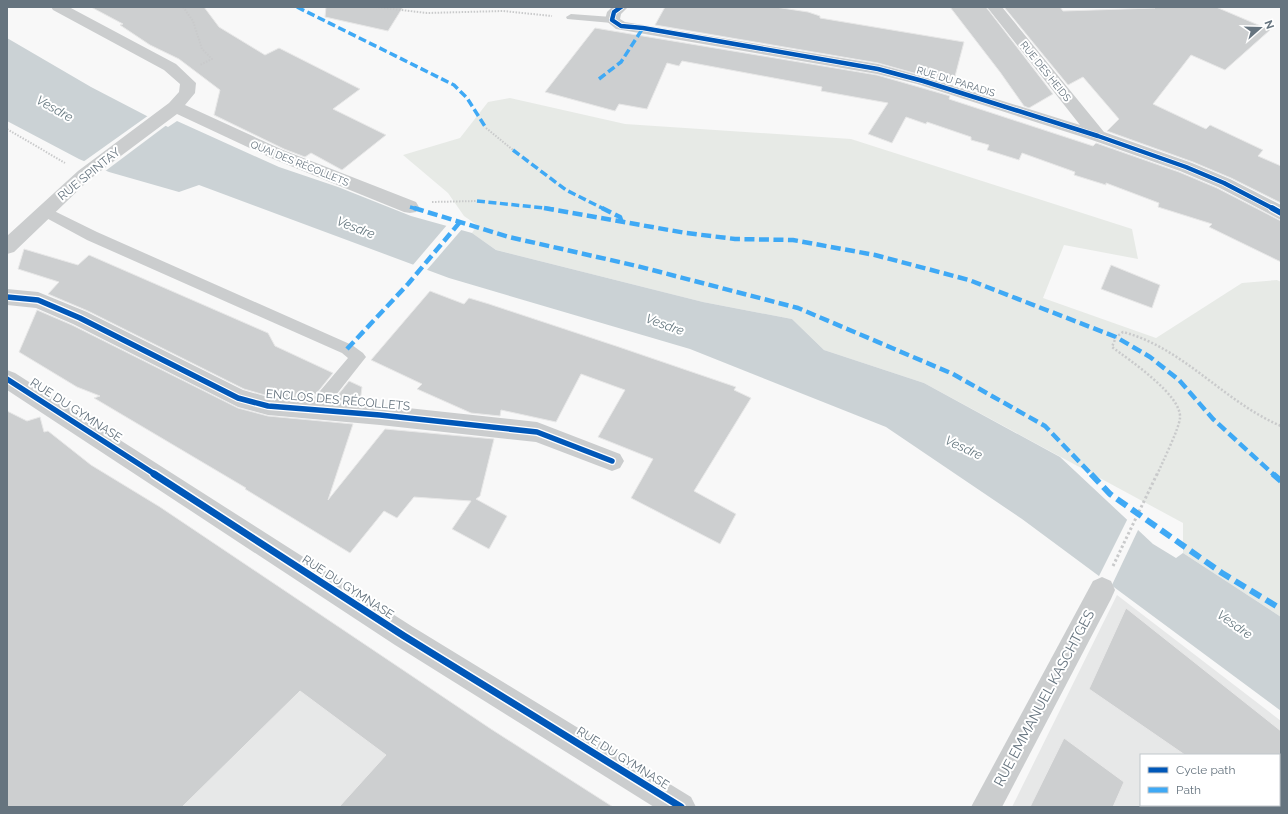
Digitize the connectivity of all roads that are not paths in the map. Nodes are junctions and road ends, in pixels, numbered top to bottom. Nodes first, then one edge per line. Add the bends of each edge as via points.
1 (58, 7) edge
2 (994, 7) edge
3 (616, 13) edge
4 (571, 18) road end
5 (175, 107) junction
6 (1098, 136) junction
7 (410, 206) road end
8 (44, 211) junction
9 (1281, 212) edge
10 (7, 247) edge
11 (7, 297) edge
12 (7, 379) edge
13 (315, 409) junction
14 (612, 461) dead end
15 (1102, 590) road end
16 (681, 807) edge
17 (986, 807) edge

1 - 5 street, RUE SPINTAY via 170,67 180,75 188,83 187,93
2 - 6 street, RUE DES HEIDS
3 - 4 lane, RUE DU PARADIS
3 - 6 street, RUE DU PARADIS via 621,26 878,69
5 - 7 street, QUAI DES RÉCOLLETS via 297,164
5 - 8 street, RUE SPINTAY via 90,171
6 - 9 street, RUE DU PARADIS via 1186,167
8 - 10 street, RUE SPINTAY
8 - 13 lane via 92,236 347,349 358,357
11 - 13 street, ENCLOS DES RÉCOLLETS via 38,300 80,318 238,398 268,406
12 - 16 street, RUE DU GYMNASE via 404,636
13 - 14 street, ENCLOS DES RÉCOLLETS via 537,432
15 - 17 street, RUE EMMANUEL KASCHTGES

